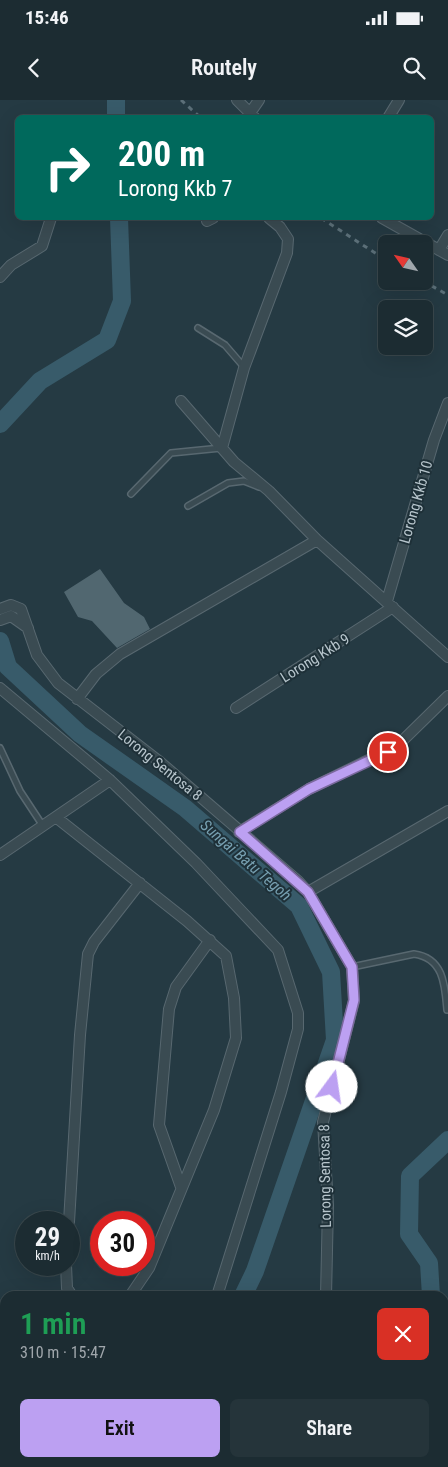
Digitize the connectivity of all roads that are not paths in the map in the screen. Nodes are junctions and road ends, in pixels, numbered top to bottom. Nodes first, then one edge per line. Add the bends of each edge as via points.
1 (237, 100) edge
2 (259, 100) edge
3 (399, 100) edge
4 (252, 115) edge
5 (390, 115) edge
6 (50, 220) edge
7 (271, 220) edge
8 (386, 220) edge
9 (448, 235) edge
10 (443, 252) edge
11 (0, 277) edge
12 (198, 328) dead end
13 (244, 368) junction
14 (182, 401) dead end
15 (447, 406) edge
16 (222, 448) junction
17 (269, 491) junction
18 (131, 494) dead end
19 (188, 506) dead end
20 (317, 540) junction
21 (390, 604) junction
22 (0, 609) edge
23 (0, 620) edge
24 (28, 628) junction
25 (448, 657) edge
26 (0, 688) edge
27 (448, 696) edge
28 (77, 699) junction
29 (236, 708) dead end
30 (0, 748) edge
31 (110, 780) junction
32 (448, 811) edge
33 (57, 818) junction
34 (43, 827) junction
35 (240, 832) junction
36 (0, 855) edge
37 (140, 883) junction
38 (308, 892) junction
39 (210, 940) junction
40 (352, 967) junction
41 (447, 1010) dead end
42 (181, 1187) junction
43 (70, 1211) edge
44 (66, 1276) edge
45 (69, 1291) edge
46 (133, 1291) edge
47 (219, 1291) edge
48 (326, 1291) edge

1 - 4 street
2 - 4 street
3 - 5 street
6 - 11 street via 42,246 10,265
7 - 13 street via 288,239 287,253
8 - 10 street
9 - 10 street
12 - 13 lane via 225,345
13 - 16 street
14 - 16 street
15 - 21 street, Lorong Kkb 10 via 434,440
16 - 17 street
16 - 18 lane via 170,453
17 - 19 lane via 244,481 228,483
17 - 20 street
20 - 21 street
20 - 28 street via 120,654 96,674
21 - 25 street
21 - 29 street, Lorong Kkb 9
22 - 24 street, Lorong Sentosa 8 via 11,606 21,609
23 - 24 street via 11,616
24 - 28 street, Lorong Sentosa 8 via 43,666
26 - 31 street
27 - 35 street via 388,752 309,789
28 - 35 street, Lorong Sentosa 8 via 160,762
30 - 34 lane via 20,792
31 - 33 street
31 - 47 street via 196,863 278,950 298,1013 298,1029 281,1092
32 - 38 street
33 - 34 street
33 - 37 street
34 - 36 street
35 - 38 street, Lorong Sentosa 8
37 - 39 street
37 - 43 street via 88,954
38 - 40 street, Lorong Sentosa 8
39 - 42 street via 176,986 169,1009 159,1125
39 - 42 street via 226,956 234,998 236,1038 214,1110
40 - 41 lane via 414,954 422,956 442,974
40 - 48 street, Lorong Sentosa 8 via 354,1000 323,1122 328,1205
42 - 46 street via 149,1268
44 - 45 street

